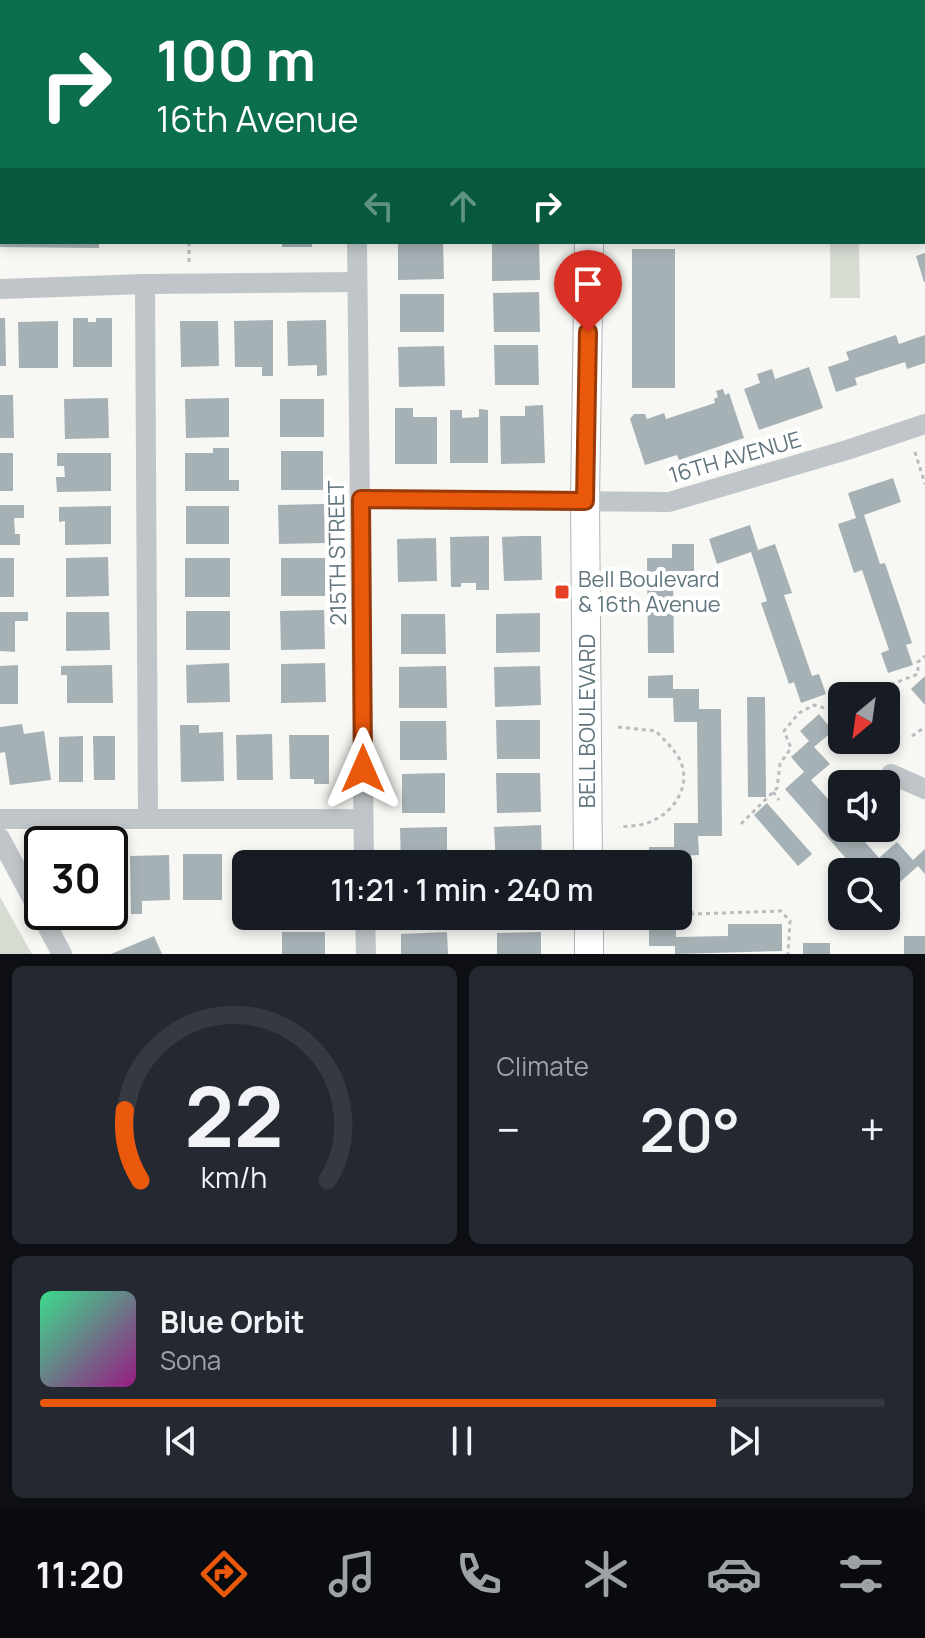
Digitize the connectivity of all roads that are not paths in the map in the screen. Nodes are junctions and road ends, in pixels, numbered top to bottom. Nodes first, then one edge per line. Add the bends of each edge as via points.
1 (357, 244) edge
2 (589, 244) edge
3 (357, 282) junction
4 (145, 284) junction
5 (0, 289) edge
6 (925, 424) edge
7 (361, 499) junction
8 (585, 501) junction
9 (900, 778) edge
10 (925, 789) edge
11 (148, 817) junction
12 (0, 819) edge
13 (363, 819) junction
14 (0, 838) edge
15 (364, 850) edge
16 (588, 850) edge
17 (365, 930) edge
18 (589, 930) edge
19 (62, 954) edge
20 (366, 954) edge
21 (589, 954) edge

1 - 3 street, 215TH STREET
2 - 8 street, BELL BOULEVARD
3 - 4 street
3 - 7 street, 215TH STREET
4 - 5 street
4 - 11 street
6 - 8 street, 16TH AVENUE via 669,502
7 - 8 street, 16TH AVENUE
7 - 13 street, 215TH STREET
8 - 16 street, BELL BOULEVARD
9 - 10 street
11 - 12 street
11 - 13 street
13 - 15 street, 215TH STREET
14 - 19 street
17 - 20 street
18 - 21 street

